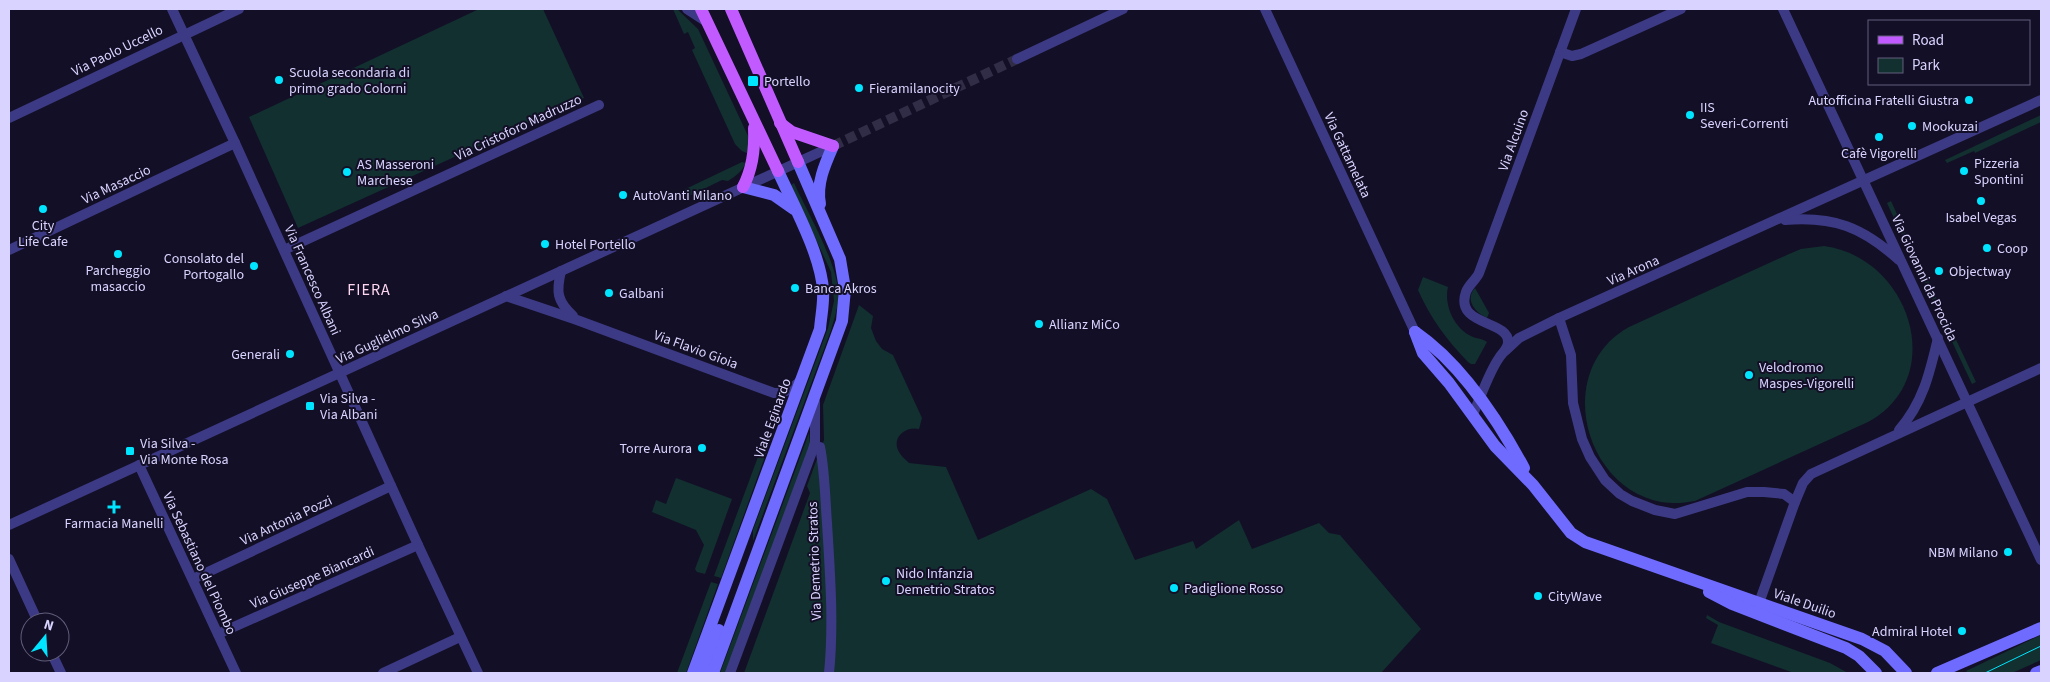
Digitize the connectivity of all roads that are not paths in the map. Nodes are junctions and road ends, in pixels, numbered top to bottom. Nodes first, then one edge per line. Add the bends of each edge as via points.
1 (172, 9) edge
2 (239, 9) edge
3 (687, 9) edge
4 (701, 9) edge
5 (731, 9) edge
6 (1123, 9) edge
7 (1265, 9) edge
8 (1576, 9) edge
9 (1681, 9) edge
10 (1783, 9) edge
11 (707, 22) junction
12 (183, 34) junction
13 (1560, 52) junction
14 (1017, 59) tunnel mouth
15 (2041, 100) edge
16 (599, 105) dead end
17 (9, 118) edge
18 (754, 123) junction
19 (780, 123) junction
20 (235, 143) junction
21 (833, 146) junction
22 (798, 162) junction
23 (778, 172) junction
24 (1864, 182) junction
25 (744, 187) junction
26 (796, 210) junction
27 (824, 219) junction
28 (1776, 221) junction
29 (9, 250) edge
30 (284, 250) junction
31 (1903, 264) junction
32 (562, 271) junction
33 (506, 296) junction
34 (1560, 318) junction
35 (578, 320) junction
36 (1415, 332) junction
37 (1938, 338) junction
38 (1505, 351) junction
39 (2041, 368) edge
40 (340, 373) junction
41 (802, 378) junction
42 (815, 394) junction
43 (1480, 400) junction
44 (1968, 402) junction
45 (1473, 414) junction
46 (1896, 434) junction
47 (820, 447) dead end
48 (139, 465) junction
49 (391, 486) junction
50 (1533, 486) junction
51 (1795, 502) junction
52 (751, 517) junction
53 (9, 525) edge
54 (418, 545) junction
55 (9, 559) edge
56 (2041, 560) edge
57 (1684, 577) junction
58 (193, 579) junction
59 (1759, 603) junction
60 (33, 612) edge
61 (2041, 628) edge
62 (218, 634) junction
63 (460, 637) junction
64 (2041, 671) edge
65 (236, 673) edge
66 (383, 673) edge
67 (478, 673) edge
68 (694, 673) edge
69 (703, 673) edge
70 (713, 673) edge
71 (730, 673) edge
72 (829, 673) edge
73 (1876, 673) edge
74 (1906, 673) edge
75 (1937, 673) edge
76 (2036, 673) edge

1 - 12 street, Via Francesco Albani
2 - 12 street, Via Paolo Uccello
3 - 11 street
4 - 11 main road
5 - 19 main road
6 - 14 street
7 - 36 street, Via Gattamelata
8 - 13 street, Via Alcuino
9 - 13 street via 1581,54 1572,56
10 - 24 street, Via Giovanni da Procida
11 - 18 main road
12 - 17 street, Via Paolo Uccello
12 - 20 street, Via Francesco Albani
13 - 38 street, Via Alcuino via 1481,267 1465,295 1468,311 1474,317 1505,333 1508,342
15 - 24 street, Via Arona
16 - 30 street, Via Cristoforo Madruzzo
18 - 23 main road
18 - 25 main road via 754,153
19 - 21 main road via 792,132
19 - 22 main road
20 - 29 street, Via Masaccio
20 - 30 street, Via Francesco Albani
21 - 22 street, Via Guglielmo Silva
21 - 27 main road via 824,166 820,188 819,200
22 - 23 street, Via Guglielmo Silva
22 - 27 main road
23 - 25 street, Via Guglielmo Silva
23 - 26 main road, Viale Eginardo
24 - 28 street, Via Arona
24 - 31 street, Via Giovanni da Procida
25 - 26 main road via 774,195
25 - 32 street, Via Guglielmo Silva
26 - 41 main road, Viale Eginardo via 818,264 824,291 820,329
27 - 42 main road via 840,259 845,289 842,321
28 - 31 street, Via Arona via 1808,218 1852,228 1877,241
28 - 34 street, Via Arona
30 - 40 street, Via Francesco Albani
31 - 37 street, Via Giovanni da Procida
32 - 33 street, Via Guglielmo Silva
32 - 35 street, Via Flavio Gioia via 558,295 564,308
33 - 35 street, Via Flavio Gioia
33 - 40 street, Via Guglielmo Silva
34 - 38 street, Via Arona via 1520,338
34 - 51 street via 1571,355 1575,420 1590,457 1605,480 1620,494 1655,510 1675,514 1748,492 1784,494
35 - 41 street, Via Flavio Gioia via 774,393 791,390
36 - 43 main road, Viale Duilio via 1430,342
36 - 45 main road, Viale Duilio via 1423,352
37 - 44 street, Via Giovanni da Procida
37 - 46 street via 1923,394
38 - 43 street
39 - 44 street
40 - 48 street, Via Guglielmo Silva
40 - 49 street, Via Francesco Albani
41 - 52 main road, Viale Eginardo
42 - 70 main road
42 - 71 street via 813,449
43 - 45 street
43 - 50 main road, Viale Duilio via 1507,436
44 - 46 street
44 - 56 street, Via Giovanni da Procida
45 - 50 main road, Viale Duilio via 1495,446
46 - 51 street via 1811,474
47 - 72 street, Via Demetrio Stratos via 825,476 829,562
48 - 53 street, Via Guglielmo Silva
48 - 58 street, Via Sebastiano del Piombo
49 - 54 street, Via Francesco Albani
49 - 58 street, Via Antonia Pozzi
50 - 57 main road, Viale Duilio via 1571,533 1585,542
51 - 59 street
52 - 68 main road, Viale Eginardo
52 - 69 main road via 741,568
54 - 62 street, Via Giuseppe Biancardi
54 - 63 street, Via Francesco Albani
55 - 60 street
57 - 59 main road, Viale Duilio
57 - 73 main road, Viale Duilio via 1732,604 1846,648
58 - 62 street, Via Sebastiano del Piombo
59 - 74 main road, Viale Duilio via 1874,644
61 - 75 main road
62 - 65 street, Via Sebastiano del Piombo
63 - 66 street
63 - 67 street, Via Francesco Albani
64 - 76 main road

